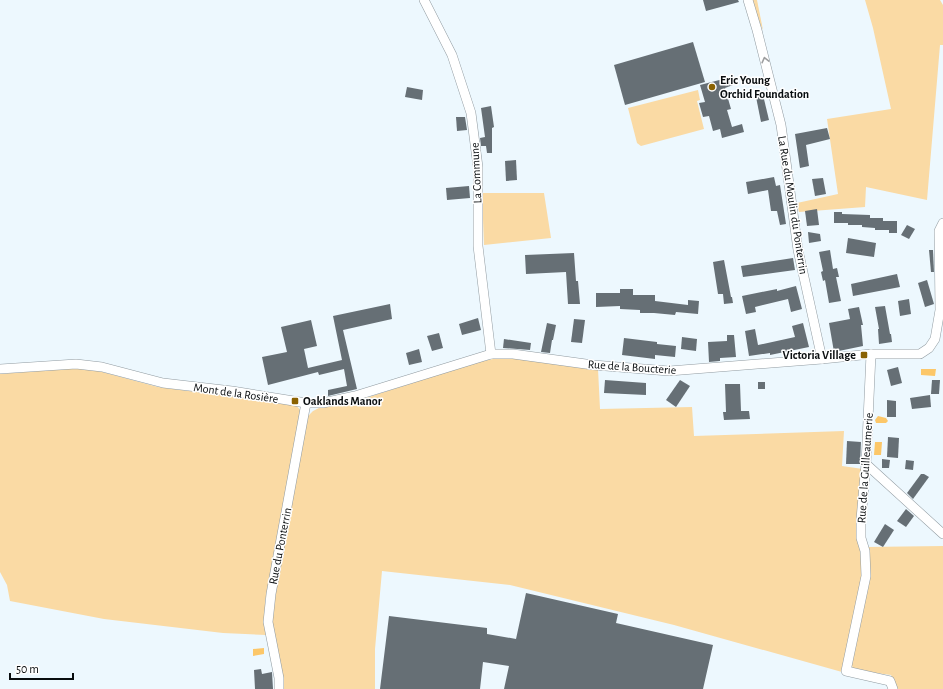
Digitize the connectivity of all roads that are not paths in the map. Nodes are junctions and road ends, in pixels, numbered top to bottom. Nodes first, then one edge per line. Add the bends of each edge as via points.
1 (424, 0) edge
2 (748, 0) edge
3 (943, 223) edge
4 (491, 354) junction
5 (871, 354) junction
6 (822, 360) junction
7 (0, 369) edge
8 (306, 403) junction
9 (866, 464) junction
10 (943, 534) edge
11 (279, 689) edge
12 (893, 689) edge

1 - 4 street, La Commune via 452,55 471,112 478,167 478,246
6 -> 2 street, La Rue du Moulin du Ponterrin via 798,250 781,125 758,30
3 - 5 street, Rue de la Boucterie via 939,231 940,310 935,338 929,348 920,354
4 - 6 street, Rue de la Boucterie via 669,371
4 - 8 street, Mont de la Rosière via 355,396 323,403
5 - 6 street, Rue de la Boucterie
5 - 9 street, Rue de la Guilleaumerie
7 - 8 street, Mont de la Rosière via 76,364 102,367 163,383
8 - 11 street, Rue du Ponterrin via 268,622
9 - 10 street
9 - 12 street, Rue de la Guilleaumerie via 861,538 865,551 866,576 846,671 890,682

